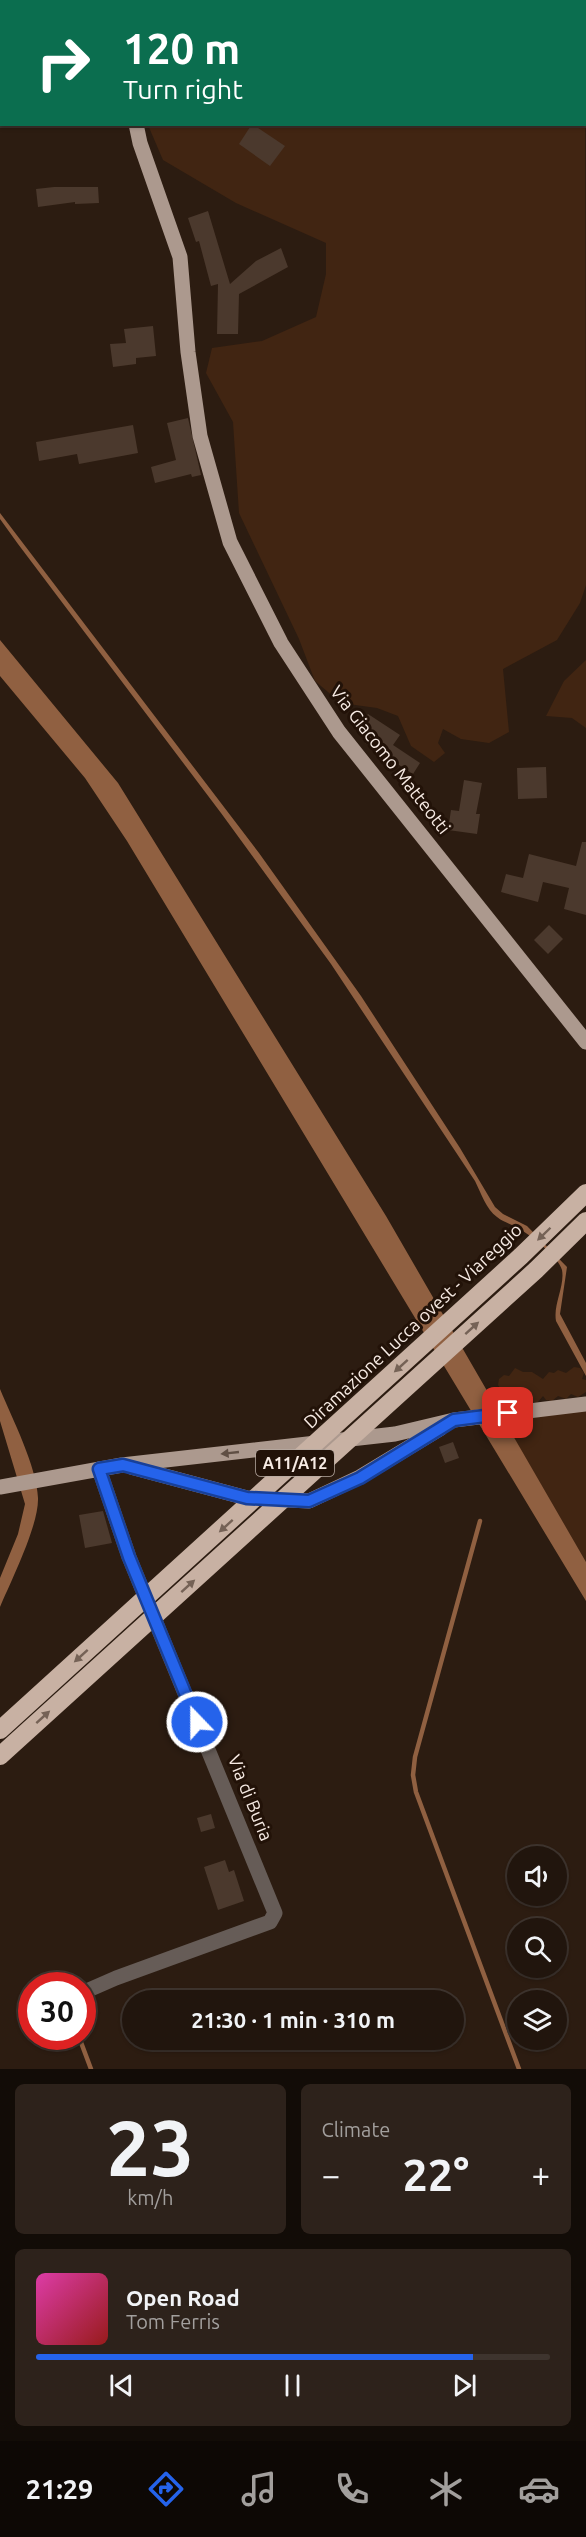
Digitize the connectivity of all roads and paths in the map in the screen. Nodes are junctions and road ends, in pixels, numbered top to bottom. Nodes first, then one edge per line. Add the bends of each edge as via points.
1 (136, 126) edge
2 (586, 1042) edge
3 (586, 1193) edge
4 (586, 1221) edge
5 (586, 1404) edge
6 (454, 1420) junction
7 (123, 1465) junction
8 (99, 1469) junction
9 (7, 1486) edge
10 (0, 1730) edge
11 (0, 1756) edge
12 (96, 1987) edge

1 - 2 main road, Via Giacomo Matteotti via 180,256 200,436 230,542 281,643 339,732
3 -> 10 highway, Diramazione Lucca ovest - Viareggio / A11/A12, bridge
11 -> 4 highway, A11/A12, bridge
5 - 6 main road
6 -> 7 main road via 395,1434
6 - 7 main road via 360,1478 309,1501 247,1498
7 - 8 main road
8 - 9 main road
8 - 12 street, Via di Buria via 129,1557 275,1913 270,1923

